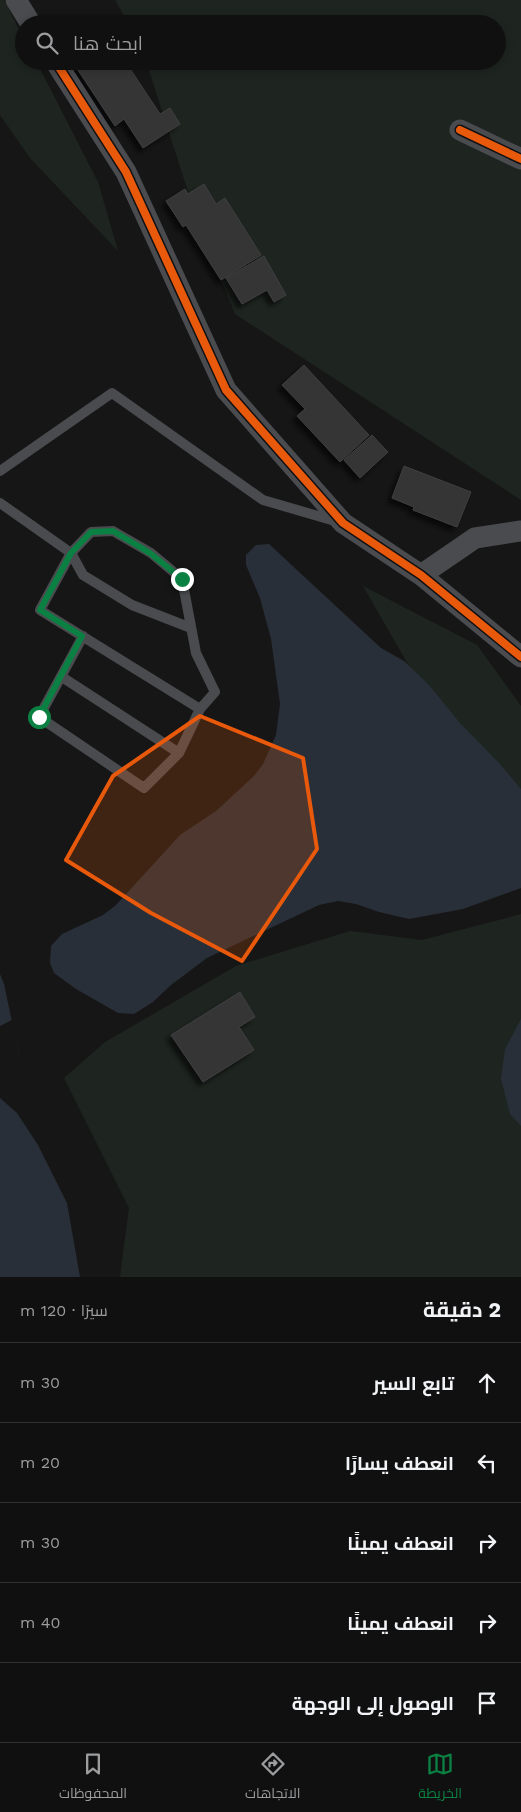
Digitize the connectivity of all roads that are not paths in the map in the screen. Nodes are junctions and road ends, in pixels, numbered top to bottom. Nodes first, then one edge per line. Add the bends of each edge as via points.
1 (16, 0) edge
2 (25, 15) edge
3 (61, 70) edge
4 (460, 130) dead end
5 (521, 159) edge
6 (0, 471) edge
7 (0, 503) edge
8 (343, 523) junction
9 (521, 531) edge
10 (71, 553) junction
11 (420, 575) junction
12 (191, 628) junction
13 (82, 636) junction
14 (521, 657) edge
15 (62, 677) junction
16 (200, 709) junction
17 (179, 753) junction

1 - 2 street
3 - 8 street via 126,172 226,390
4 - 5 street
6 - 8 lane via 112,393 263,500
7 - 10 lane
8 - 11 street
9 - 11 street via 475,538
10 - 12 lane via 83,575 132,606
10 - 12 lane via 91,532 113,531 150,553 182,579
10 - 13 lane via 40,610
11 - 14 street
12 - 16 lane via 196,653 215,692
13 - 15 lane
13 - 16 lane
15 - 17 lane
15 - 17 lane via 39,717 144,788
16 - 17 lane

